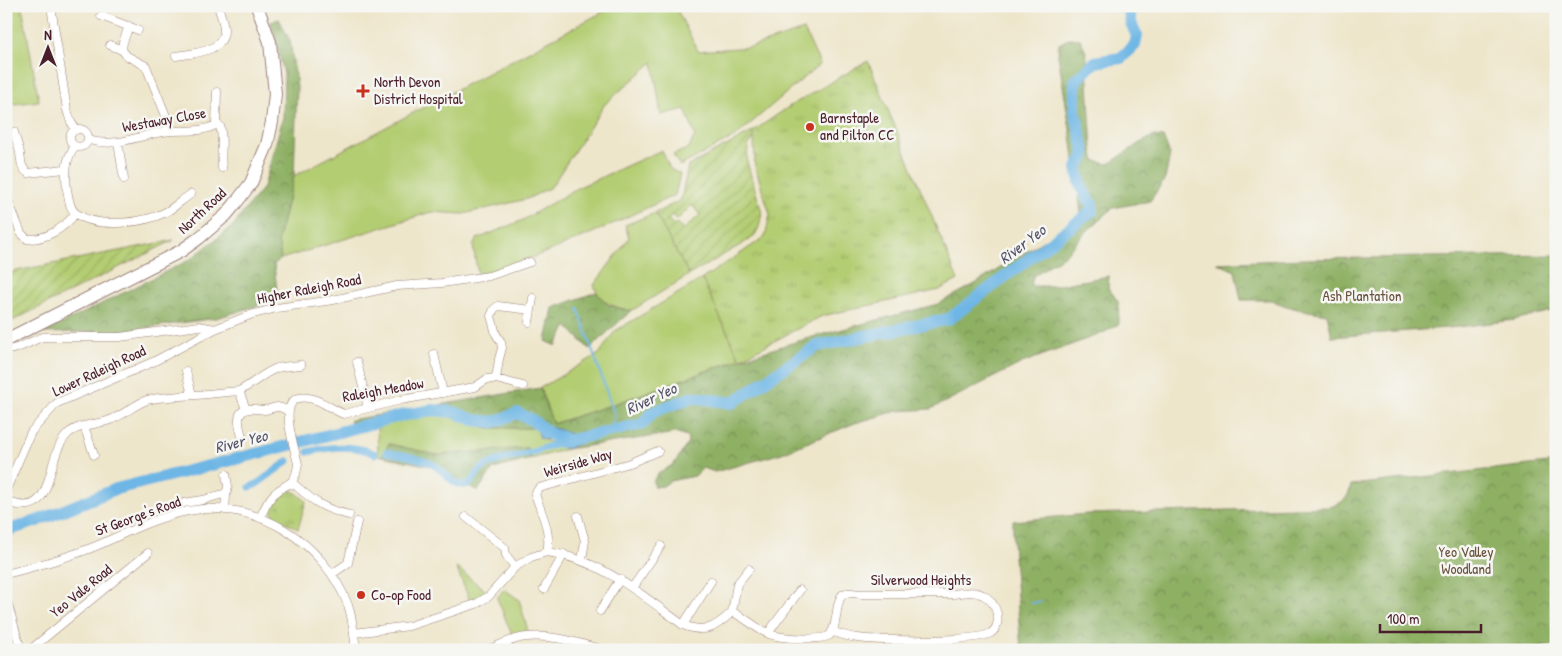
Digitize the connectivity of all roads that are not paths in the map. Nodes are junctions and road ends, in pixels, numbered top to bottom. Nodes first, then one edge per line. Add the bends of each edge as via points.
1 (51, 6) edge
2 (218, 6) edge
3 (257, 6) edge
4 (100, 16) dead end
5 (129, 26) junction
6 (138, 30) dead end
7 (110, 46) dead end
8 (122, 50) junction
9 (176, 56) dead end
10 (217, 92) dead end
11 (216, 124) junction
12 (76, 130) junction
13 (167, 131) junction
14 (14, 132) dead end
15 (88, 140) junction
16 (118, 143) junction
17 (75, 146) junction
18 (222, 168) dead end
19 (65, 169) junction
20 (133, 169) dead end
21 (191, 194) dead end
22 (9, 203) dead end
23 (75, 214) junction
24 (530, 262) dead end
25 (533, 298) dead end
26 (531, 310) junction
27 (529, 322) dead end
28 (215, 329) junction
29 (6, 340) edge
30 (6, 350) edge
31 (434, 354) dead end
32 (357, 362) dead end
33 (301, 365) dead end
34 (186, 371) dead end
35 (496, 379) junction
36 (523, 386) dead end
37 (238, 391) junction
38 (443, 393) junction
39 (192, 395) junction
40 (368, 408) junction
41 (246, 409) junction
42 (288, 410) junction
43 (84, 426) junction
44 (243, 439) dead end
45 (658, 451) dead end
46 (94, 455) dead end
47 (226, 474) dead end
48 (290, 484) junction
49 (6, 490) edge
50 (226, 496) junction
51 (6, 500) edge
52 (184, 503) dead end
53 (225, 510) junction
54 (349, 515) dead end
55 (578, 516) dead end
56 (260, 518) junction
57 (466, 518) dead end
58 (357, 522) dead end
59 (660, 546) dead end
60 (547, 552) junction
61 (148, 553) dead end
62 (564, 554) junction
63 (582, 560) junction
64 (515, 567) junction
65 (749, 569) dead end
66 (6, 574) edge
67 (332, 574) junction
68 (620, 580) junction
69 (711, 581) dead end
70 (544, 588) dead end
71 (632, 588) junction
72 (800, 590) dead end
73 (6, 598) edge
74 (600, 611) dead end
75 (732, 612) junction
76 (683, 625) junction
77 (832, 631) junction
78 (354, 633) junction
79 (768, 633) junction
80 (21, 650) edge
81 (30, 650) edge
82 (356, 650) edge
83 (488, 650) edge
84 (603, 650) edge

1 - 12 street via 67,110
2 - 9 street via 224,30 218,44
3 - 29 main road, North Road via 270,42 275,94 267,145 251,183 226,215 180,251
4 - 5 street
5 - 6 street
5 - 8 street
7 - 8 street
8 - 13 street via 146,66 166,116
10 - 11 street
11 - 13 street, Westaway Close via 195,131
11 - 18 street via 220,126 222,138
12 - 15 street via 85,132
12 - 17 street via 71,138
13 - 16 street, Westaway Close
14 - 19 street via 21,165 28,173
15 - 16 street, Westaway Close
15 - 17 street via 81,146
16 - 20 street via 124,175
17 - 19 street
19 - 23 street
21 - 23 street via 166,212 146,220 93,221
22 - 23 street via 27,240 38,240 54,232 68,224
24 - 28 street, Higher Raleigh Road via 489,276 397,286 278,308
25 - 26 street
26 - 27 street
26 - 35 street via 498,306 490,316 502,348
28 - 30 street, Higher Raleigh Road via 199,326 120,337 43,337
28 - 49 street, Lower Raleigh Road via 153,362 57,403 31,432
31 - 38 street via 440,366
32 - 40 street via 363,373
33 - 37 street via 277,368
34 - 39 street
35 - 36 street
35 - 38 street, Raleigh Meadow via 488,379 476,387
37 - 39 street
37 - 41 street
38 - 40 street, Raleigh Meadow
39 - 43 street via 149,400 115,418
40 - 42 street, Raleigh Meadow via 344,414 307,397 297,398
41 - 42 street via 265,410 279,406
41 - 44 street via 239,417
42 - 48 street via 298,464
43 - 46 street
43 - 51 street via 70,433 58,447 39,500 25,506
45 - 60 street, Weirside Way via 630,463 539,488 535,494 546,527
47 - 50 street
48 - 54 street via 318,504
48 - 56 street via 269,499
50 - 52 street via 220,494
50 - 53 street
53 - 56 street, St George's Road
53 - 66 street, St George's Road via 176,514 64,558
55 - 63 street via 585,540
56 - 67 street, St George's Road via 294,535 320,557
57 - 64 street via 505,548 506,556
58 - 67 street via 348,564
59 - 71 street
60 - 62 street
60 - 64 street
61 - 81 street, Yeo Vale Road
62 - 63 street
62 - 70 street
63 - 68 street
64 - 78 street via 489,596 476,604 416,624
65 - 75 street via 736,584
67 - 78 street, St George's Road via 349,607
68 - 71 street
68 - 74 street
69 - 76 street
71 - 76 street
72 - 79 street
73 - 80 street
75 - 76 street via 719,625 709,629 694,630
75 - 79 street
77 - 77 street, Silverwood Heights via 839,600 846,593 981,594 990,600 998,622 994,631 986,636 937,640 868,639
77 - 79 street via 818,639
78 - 82 street, St George's Road
83 - 84 street via 536,636

